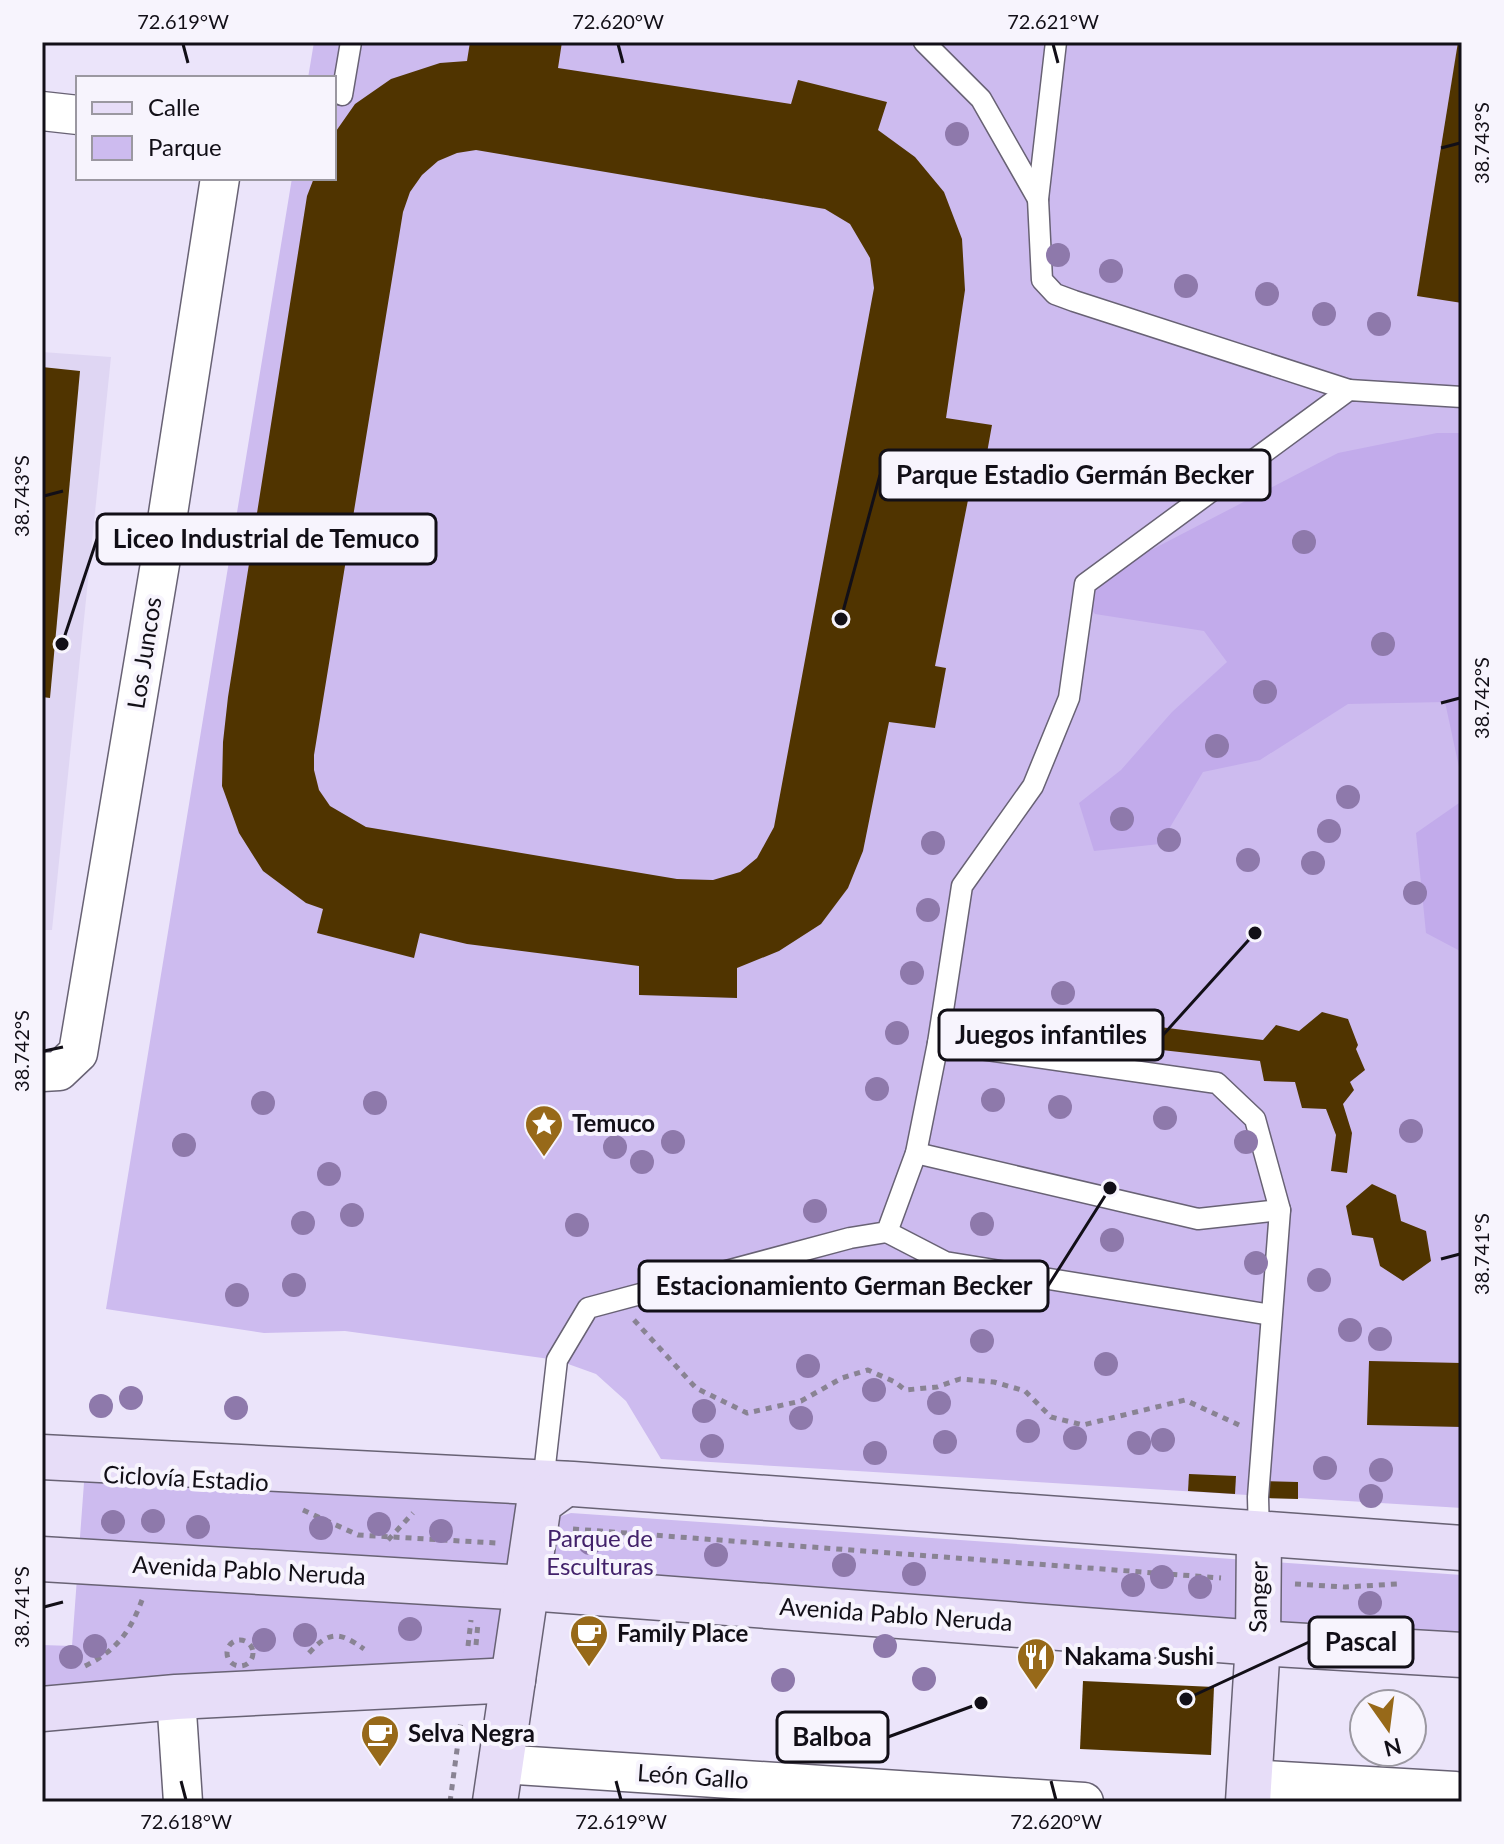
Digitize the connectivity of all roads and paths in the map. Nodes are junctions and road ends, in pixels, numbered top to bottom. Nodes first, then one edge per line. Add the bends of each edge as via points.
1 (351, 42) edge
2 (924, 42) edge
3 (1056, 42) edge
4 (342, 95) dead end
5 (42, 111) edge
6 (76, 115) edge
7 (220, 180) edge
8 (1038, 199) junction
9 (1349, 390) junction
10 (1462, 397) edge
11 (938, 1043) junction
12 (50, 1071) edge
13 (916, 1153) junction
14 (1280, 1210) junction
15 (887, 1232) junction
16 (620, 1299) junction
17 (1271, 1315) junction
18 (1262, 1437) junction
19 (42, 1457) edge
20 (554, 1483) junction
21 (293, 1506) dead end
22 (518, 1535) junction
23 (1259, 1535) junction
24 (1462, 1548) edge
25 (42, 1559) edge
26 (158, 1566) junction
27 (1259, 1581) junction
28 (1407, 1584) dead end
29 (528, 1588) junction
30 (1258, 1643) junction
31 (1462, 1655) edge
32 (82, 1667) dead end
33 (513, 1680) junction
34 (176, 1697) junction
35 (42, 1709) edge
36 (498, 1783) edge
37 (1249, 1790) edge
38 (1455, 1791) dead end
39 (980, 1799) edge
40 (183, 1802) edge
41 (1084, 1802) edge

1 - 4 lane
2 - 8 lane via 981,99
3 - 8 lane
5 - 6 street
7 - 12 street, Los Juncos via 78,1053
8 - 9 lane via 1042,280 1055,294
9 - 10 lane
9 - 11 lane via 1085,584 1069,698 1033,786 962,886
11 - 13 lane
11 - 14 lane via 1217,1083 1255,1119
13 - 14 lane via 1198,1219
13 - 15 lane
14 - 17 lane
15 - 16 lane
15 - 17 lane via 945,1262
16 - 18 path via 638,1327 696,1388 747,1413 801,1401 868,1370 905,1390 960,1379 994,1382 1025,1391 1051,1417 1083,1425 1185,1400
16 - 20 lane via 588,1308 557,1360
17 - 18 lane
18 - 23 lane
19 - 20 main road
20 - 22 main road
20 - 23 main road
21 - 22 path, Ciclovía Estadio via 358,1535
22 - 27 path, Ciclovía Estadio
22 - 29 main road
23 - 24 main road
23 - 27 main road, Sanger
25 - 26 main road, Avenida Pablo Neruda
26 - 29 main road, Avenida Pablo Neruda
26 - 32 path via 130,1631
27 - 28 path, Ciclovía Estadio via 1345,1587
27 - 30 main road, Sanger
29 - 30 main road, Avenida Pablo Neruda
29 - 33 main road
30 - 31 main road, Avenida Pablo Neruda
30 - 37 main road, Sanger
33 - 34 main road
33 - 36 main road
34 - 35 main road
34 - 40 street
36 - 39 street, León Gallo
37 - 38 street
39 - 41 street, León Gallo

